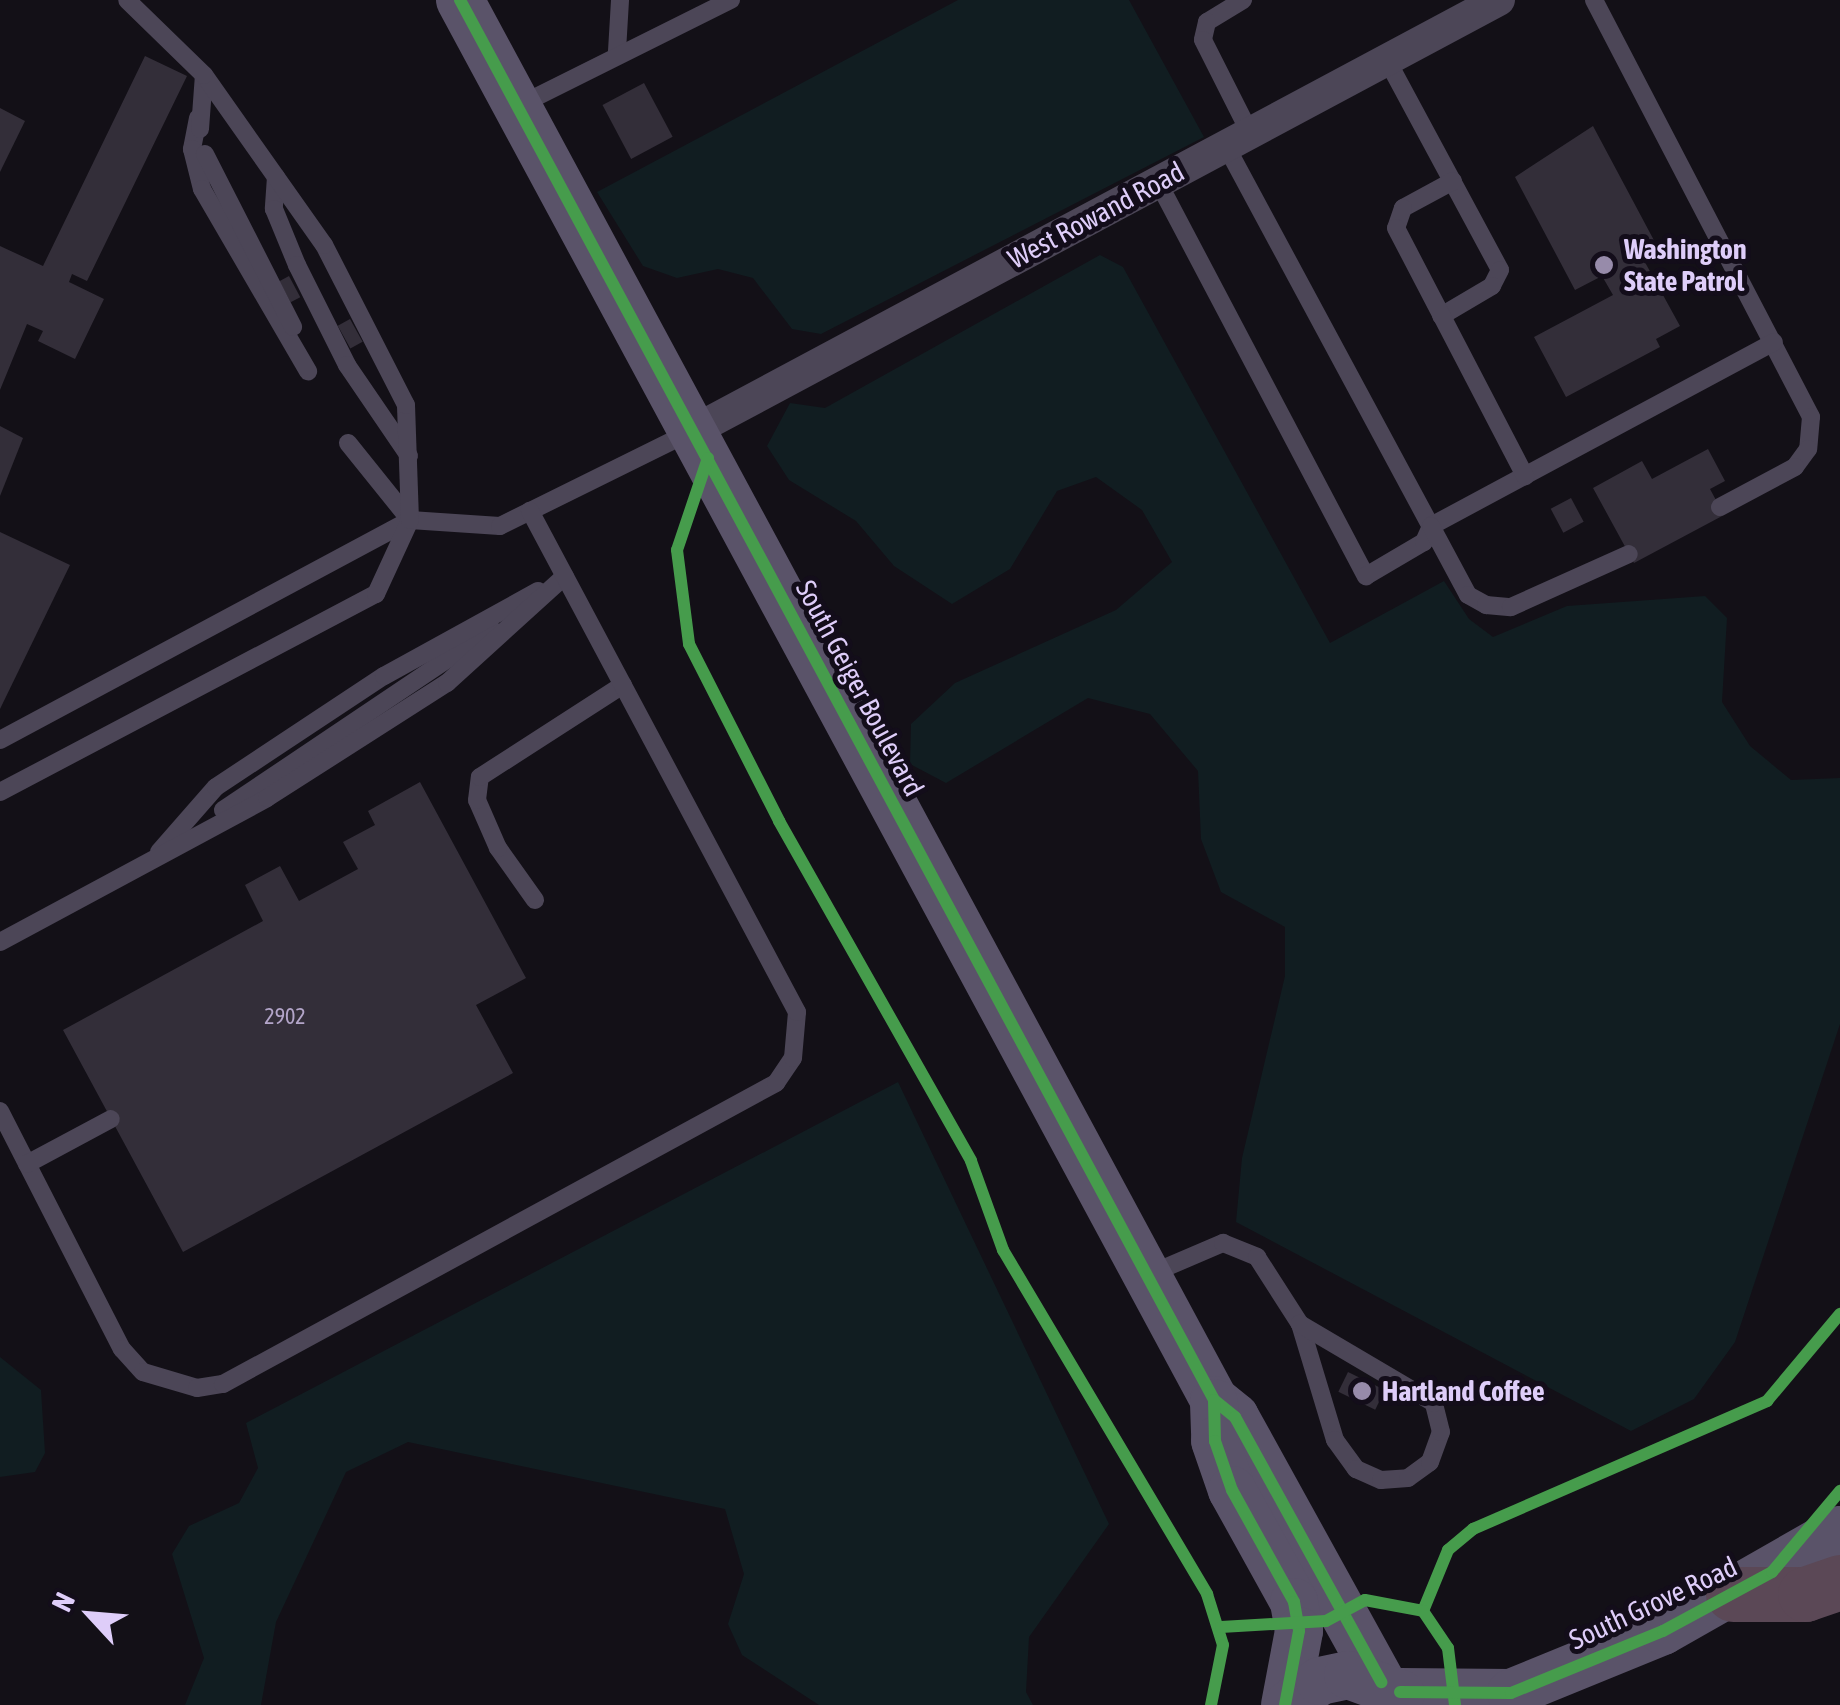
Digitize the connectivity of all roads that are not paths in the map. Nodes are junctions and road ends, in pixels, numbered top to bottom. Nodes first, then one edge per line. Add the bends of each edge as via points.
1 (127, 0) edge
2 (460, 0) edge
3 (620, 0) edge
4 (731, 0) edge
5 (1242, 0) edge
6 (1499, 0) edge
7 (1594, 0) edge
8 (617, 51) junction
9 (1388, 60) junction
10 (204, 75) junction
11 (518, 106) junction
12 (198, 118) junction
13 (1238, 140) junction
14 (276, 178) junction
15 (1453, 181) junction
16 (1158, 182) junction
17 (1441, 316) junction
18 (293, 327) dead end
19 (1774, 342) junction
20 (308, 372) dead end
21 (693, 431) junction
22 (348, 444) dead end
23 (412, 461) junction
24 (1525, 476) junction
25 (1720, 506) dead end
26 (530, 510) junction
27 (410, 520) junction
28 (1431, 526) junction
29 (1629, 554) dead end
30 (565, 576) junction
31 (623, 685) junction
32 (0, 740) edge
33 (0, 792) edge
34 (151, 860) junction
35 (535, 900) dead end
36 (0, 942) edge
37 (0, 1111) edge
38 (111, 1119) dead end
39 (27, 1164) junction
40 (1148, 1276) junction
41 (1300, 1324) junction
42 (1214, 1400) junction
43 (1840, 1490) edge
44 (1840, 1530) edge
45 (1840, 1582) edge
46 (1753, 1583) junction
47 (1397, 1693) edge
48 (1505, 1699) edge
49 (1287, 1705) edge

1 - 10 lane
2 - 11 street, South Geiger Boulevard
3 - 8 lane
4 - 8 lane via 706,19
5 - 13 lane via 1207,22 1203,40
6 - 9 street, West Rowand Road
7 - 19 lane
8 - 11 lane
9 - 13 street, West Rowand Road
9 - 15 lane
10 - 12 lane
10 - 14 lane
11 - 21 street, South Geiger Boulevard
12 - 18 lane via 208,170
12 - 20 lane via 192,149 202,189
13 - 16 street, West Rowand Road
13 - 28 lane
14 - 23 lane via 324,245 406,405
14 - 23 lane via 274,209 297,265 347,365
15 - 17 lane via 1403,208 1396,228
15 - 17 lane via 1500,270 1492,286
16 - 21 street, West Rowand Road
16 - 28 lane via 1366,576 1424,542
17 - 24 lane
19 - 24 lane
19 - 25 lane via 1811,418 1808,449 1795,467
21 - 26 lane
21 - 40 street, South Geiger Boulevard
22 - 27 lane
23 - 27 lane
24 - 28 lane
26 - 27 lane via 500,526
26 - 30 lane
27 - 32 lane
27 - 33 lane via 376,594
28 - 29 lane via 1468,595 1486,606 1512,607
30 - 31 lane
30 - 34 lane via 446,683 267,798
30 - 34 lane via 384,676 216,786
31 - 35 lane via 480,777 477,800 498,848
31 - 39 lane via 797,1012 793,1058 776,1083 223,1384 197,1388 144,1372 122,1348
34 - 36 lane
37 - 39 lane
38 - 39 lane
40 - 41 lane via 1223,1243 1257,1258
40 - 42 street, South Geiger Boulevard
41 - 41 lane via 1335,1440 1356,1470 1381,1480 1408,1478 1430,1462 1442,1432 1434,1404
42 - 47 street, South Geiger Boulevard via 1235,1417
42 - 49 street, South Geiger Boulevard via 1215,1441 1232,1490 1294,1602 1299,1631
43 - 46 street, South Grove Road
44 - 46 street, South Grove Road
45 - 46 highway via 1805,1594
46 - 48 street, South Grove Road
47 - 48 street, South Grove Road
47 - 49 street, South Grove Road via 1348,1675 1320,1681

